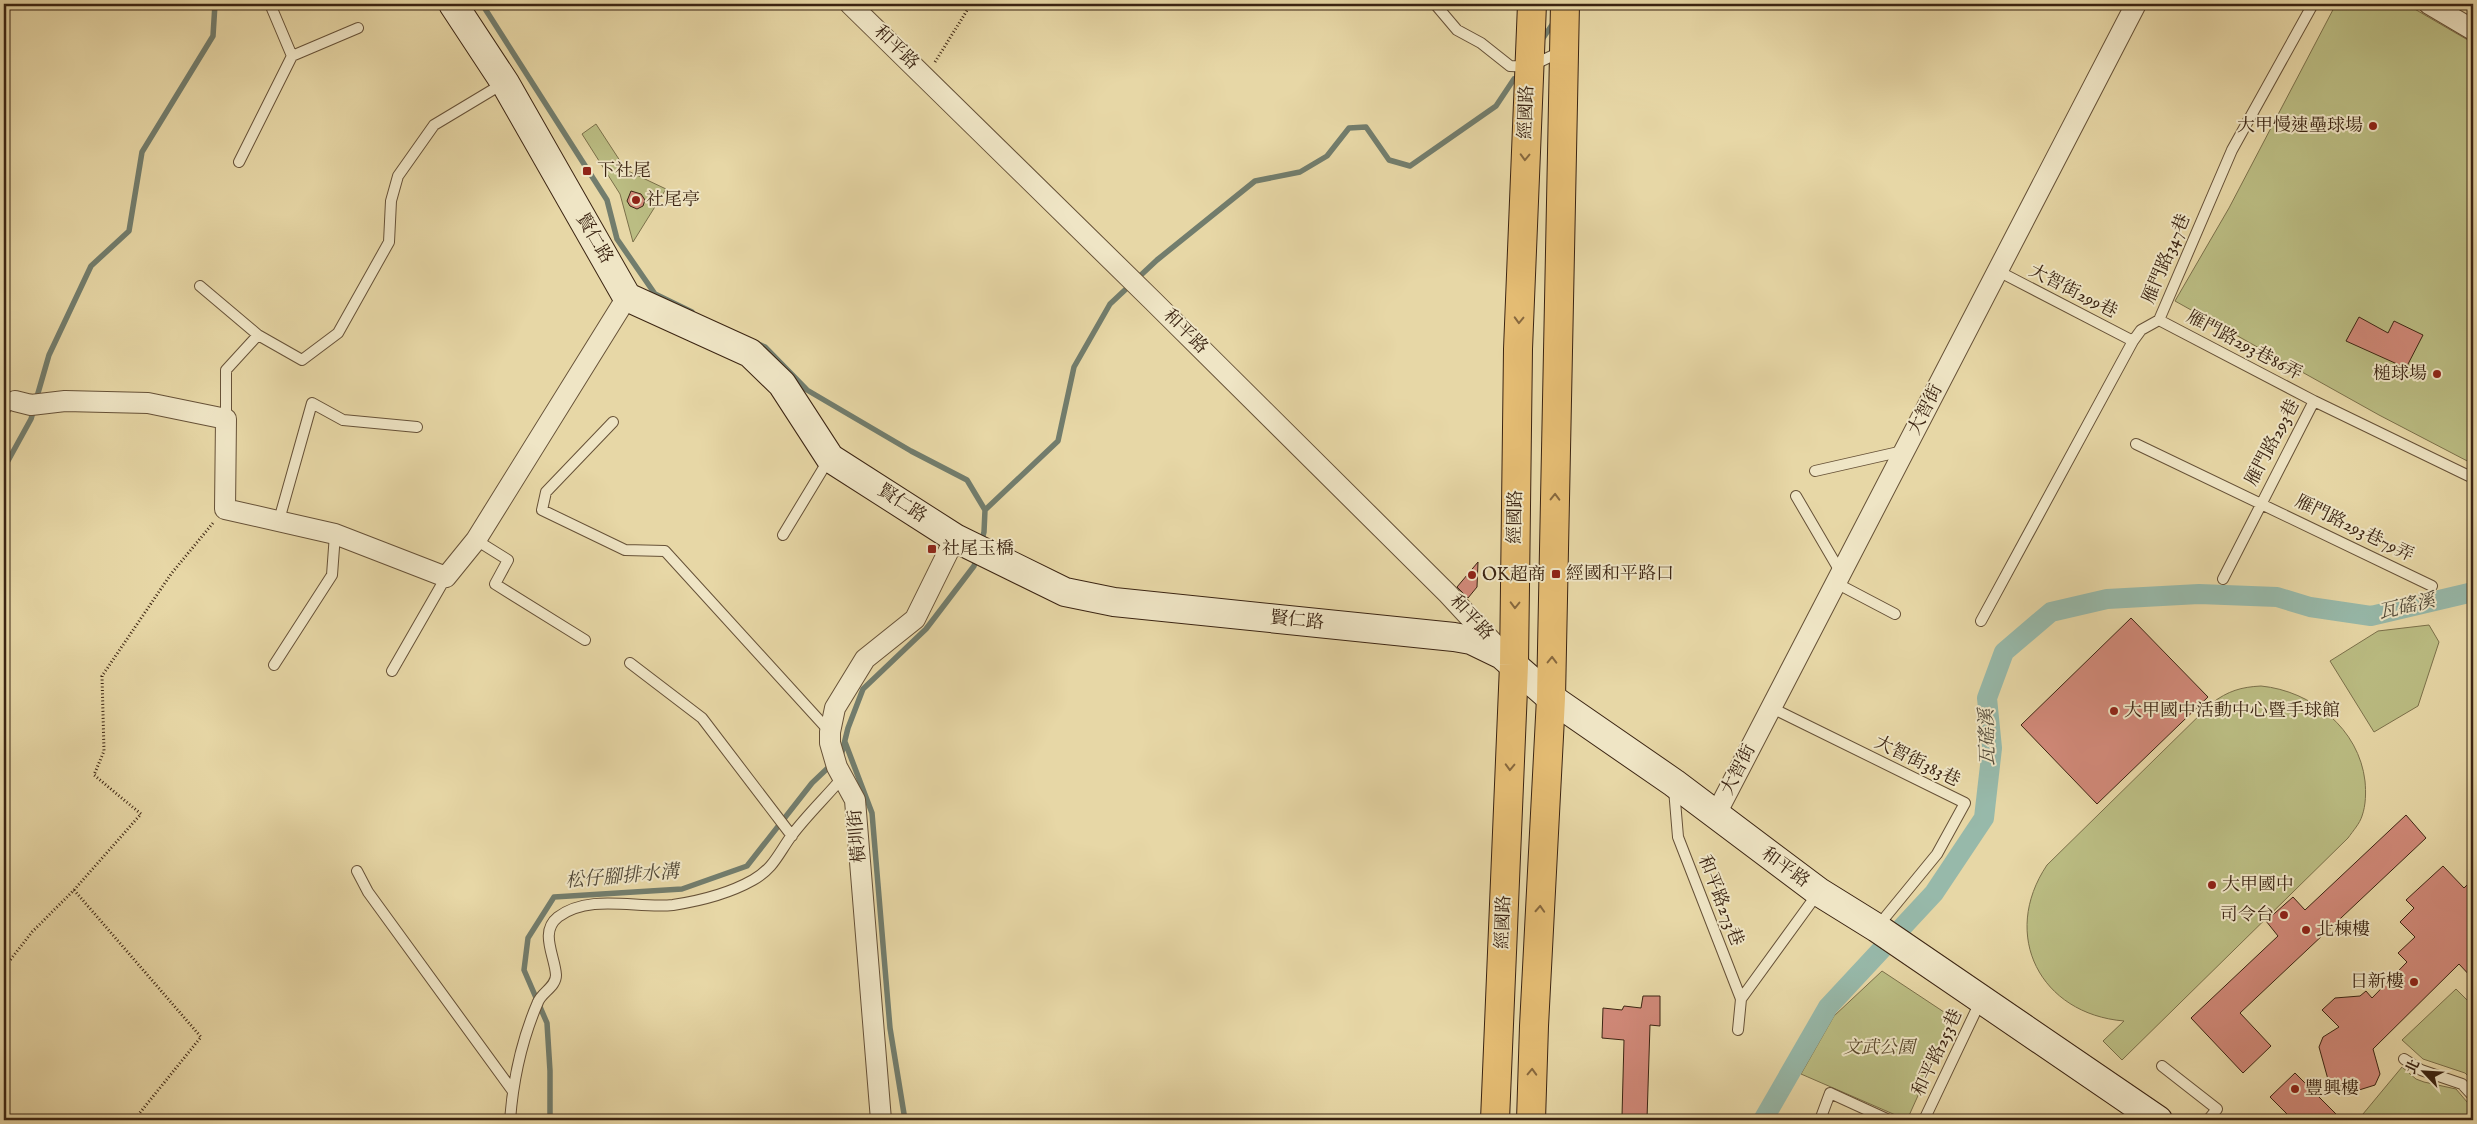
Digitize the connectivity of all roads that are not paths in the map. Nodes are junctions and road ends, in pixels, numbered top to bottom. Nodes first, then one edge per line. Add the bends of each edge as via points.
1 (270, 4) edge
2 (453, 4) edge
3 (850, 4) edge
4 (1435, 4) edge
5 (1532, 4) edge
6 (1565, 4) edge
7 (2136, 4) edge
8 (2312, 4) edge
9 (2429, 4) edge
10 (358, 28) dead end
11 (2473, 30) edge
12 (1563, 51) junction
13 (292, 56) junction
14 (1529, 67) junction
15 (505, 82) junction
16 (240, 162) dead end
17 (1998, 271) junction
18 (200, 286) dead end
19 (627, 297) junction
20 (2159, 320) junction
21 (258, 335) junction
22 (2133, 341) junction
23 (2314, 401) junction
24 (17, 406) edge
25 (226, 418) junction
26 (613, 422) dead end
27 (417, 427) dead end
28 (2136, 444) dead end
29 (1904, 451) junction
30 (830, 458) junction
31 (1815, 470) dead end
32 (2473, 478) edge
33 (1796, 496) dead end
34 (2260, 502) junction
35 (279, 520) junction
36 (335, 534) junction
37 (783, 535) dead end
38 (955, 538) junction
39 (476, 540) junction
40 (446, 577) junction
41 (1838, 578) junction
42 (2223, 579) dead end
43 (2432, 586) dead end
44 (1895, 614) dead end
45 (1981, 621) dead end
46 (585, 640) dead end
47 (630, 663) dead end
48 (274, 665) dead end
49 (1514, 665) junction
50 (392, 672) dead end
51 (1551, 698) junction
52 (1772, 708) junction
53 (830, 737) junction
54 (840, 773) junction
55 (1674, 783) junction
56 (1715, 816) junction
57 (792, 836) junction
58 (357, 871) dead end
59 (1819, 892) junction
60 (1877, 928) junction
61 (1741, 999) junction
62 (1981, 1000) junction
63 (1738, 1030) dead end
64 (2404, 1059) dead end
65 (2162, 1066) dead end
66 (512, 1090) junction
67 (2473, 1096) edge
68 (510, 1120) edge
69 (881, 1120) edge
70 (1495, 1120) edge
71 (1531, 1120) edge
72 (1820, 1120) edge
73 (1889, 1120) edge
74 (1924, 1120) edge
75 (2158, 1120) edge
76 (2208, 1120) edge

1 - 13 lane
2 - 15 street, 賢仁路
3 - 49 street, 和平路 via 1448,594
4 - 14 lane via 1457,30 1500,60 1510,66
5 - 14 main road, 經國路
6 - 12 main road, 經國路
7 - 17 street, 大智街
8 - 20 lane, 雁門路347巷 via 2232,150
9 - 11 street
10 - 13 lane
12 - 14 lane
51 -> 12 main road, 經國路
13 - 16 lane
14 -> 49 main road, 經國路 via 1518,349
15 - 19 street, 賢仁路
15 - 21 lane via 434,126 398,176 391,201 389,242 338,333 302,360
17 - 22 lane, 大智街299巷
17 - 29 street, 大智街
18 - 21 lane
19 - 30 street, 賢仁路 via 750,354 782,384
19 - 39 street
20 - 22 lane, 雁門路347巷 via 2141,330
20 - 23 lane, 雁門路293巷86弄
21 - 25 lane via 226,370
22 - 45 lane, 雁門路347巷
23 - 32 lane, 雁門路293巷
23 - 34 lane, 雁門路293巷
24 - 25 street via 65,401 148,403
25 - 35 street via 225,509
26 - 53 lane via 546,492 542,510 624,550 665,551
27 - 35 lane via 343,420 312,404
28 - 34 lane, 雁門路293巷79弄
29 - 31 lane
29 - 41 street, 大智街
30 - 37 lane
30 - 38 street, 賢仁路
33 - 41 lane
34 - 42 lane, 雁門路293巷
34 - 43 lane, 雁門路293巷79弄
35 - 36 street
36 - 40 street
36 - 48 lane via 332,575
38 - 49 street, 賢仁路 via 1038,580 1091,599 1454,637 1489,648
38 - 53 street, 橫圳街 via 915,619 865,659 835,708
39 - 40 street
39 - 46 lane via 508,560 495,584
40 - 50 lane
41 - 44 lane
41 - 52 street, 大智街
47 - 57 lane via 702,718
49 - 51 street, 賢仁路
49 -> 70 main road, 經國路
51 - 55 street, 和平路
71 -> 51 main road, 經國路
52 - 56 street, 大智街
52 - 60 lane, 大智街383巷 via 1965,803 1936,854
53 - 54 street, 橫圳街
54 - 57 lane
54 - 69 street, 橫圳街 via 855,800
55 - 56 street, 和平路
55 - 61 lane, 和平路273巷 via 1678,837
56 - 59 street, 和平路
57 - 66 lane via 767,871 738,887 672,905 592,905 574,909 558,918 549,934 556,976 539,1000 529,1025
58 - 66 lane via 368,892
59 - 60 street, 和平路
59 - 61 lane
60 - 62 street, 和平路
61 - 63 lane, 和平路273巷
62 - 74 lane, 和平路253巷
62 - 75 street
64 - 67 lane via 2421,1070 2462,1084
65 - 76 lane via 2217,1109
66 - 68 lane
72 - 73 lane via 1830,1093

